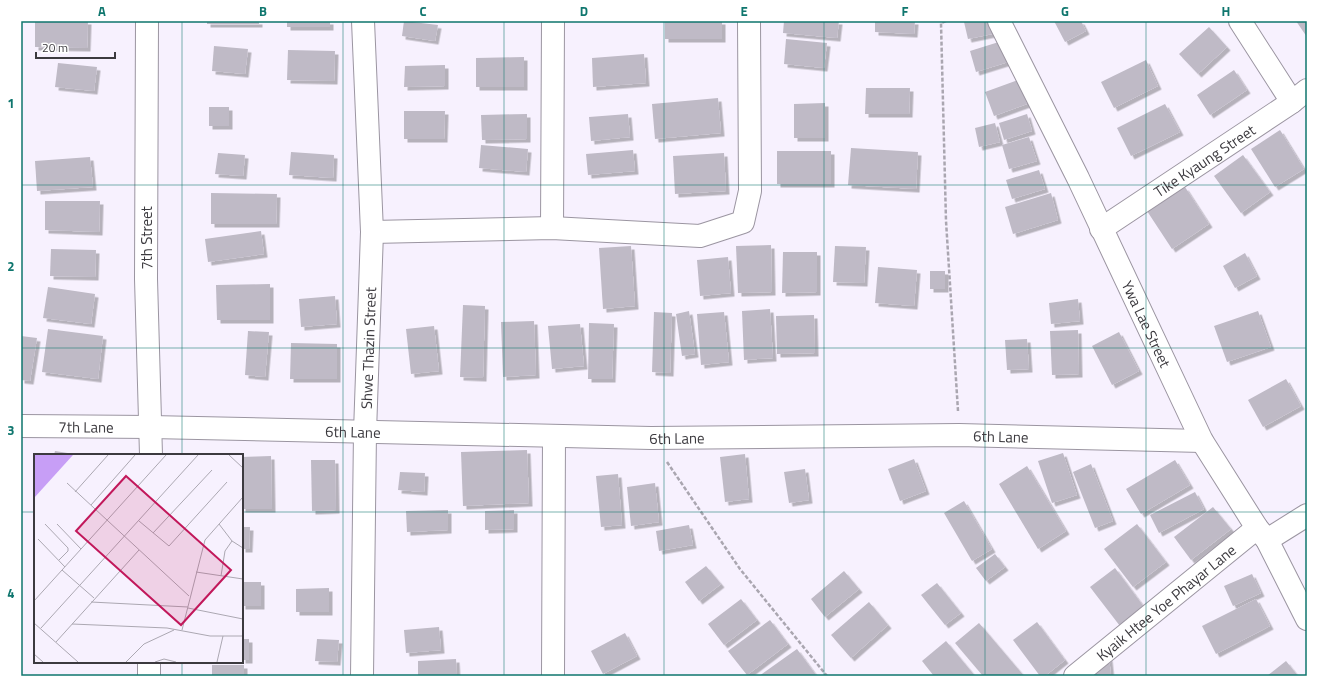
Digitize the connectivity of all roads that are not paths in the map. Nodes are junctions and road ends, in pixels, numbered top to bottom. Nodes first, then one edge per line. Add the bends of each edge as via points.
1 (147, 21) edge
2 (363, 21) edge
3 (553, 21) edge
4 (749, 21) edge
5 (999, 21) edge
6 (1240, 21) edge
7 (1299, 96) edge
8 (552, 228) junction
9 (1101, 230) junction
10 (372, 232) junction
11 (21, 426) edge
12 (151, 427) junction
13 (365, 432) junction
14 (554, 436) junction
15 (1202, 441) junction
16 (150, 454) edge
17 (1307, 515) edge
18 (1262, 534) junction
19 (1307, 619) edge
20 (149, 663) edge
21 (149, 676) edge
22 (362, 676) edge
23 (553, 676) edge
24 (1074, 676) edge

1 - 12 street, 7th Street via 146,279
2 - 10 street, Shwe Thazin Street
3 - 8 street
4 - 8 street via 750,191 743,222 700,236
5 - 9 street, Ywa Lae Street
6 - 7 street
7 - 9 street, Tike Kyaung Street
8 - 10 street
9 - 15 street, Ywa Lae Street
10 - 13 street, Shwe Thazin Street
11 - 12 street, 7th Lane
12 - 13 street, 6th Lane
12 - 16 street, 7th Street
13 - 14 street, 6th Lane
13 - 22 street, Shwe Thazin Street
14 - 15 street, 6th Lane via 651,438 959,435
14 - 23 street
15 - 18 street, Ywa Lae Street
17 - 18 street, Kyaik Htee Yoe Phayar Lane
18 - 19 street, Ywa Lae Street
18 - 24 street, Kyaik Htee Yoe Phayar Lane
20 - 21 street

